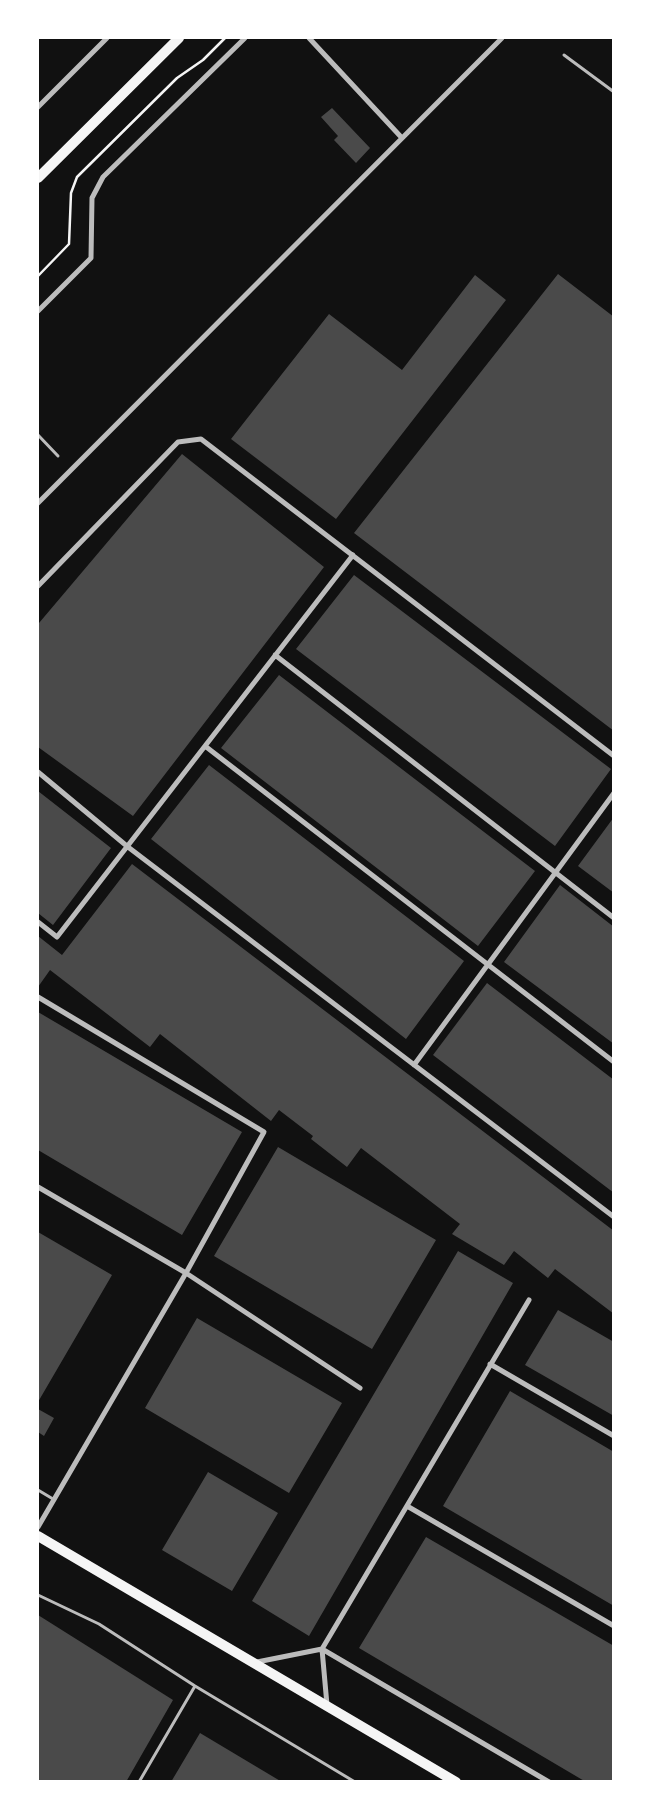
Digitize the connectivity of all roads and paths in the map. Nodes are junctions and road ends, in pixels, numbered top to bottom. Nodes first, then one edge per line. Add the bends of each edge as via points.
1 (107, 38) edge
2 (179, 38) edge
3 (245, 38) edge
4 (304, 38) edge
5 (311, 38) edge
6 (502, 38) edge
7 (564, 55) dead end
8 (614, 92) edge
9 (38, 107) edge
10 (402, 138) junction
11 (38, 178) edge
12 (38, 311) edge
13 (38, 435) edge
14 (58, 456) dead end
15 (38, 503) edge
16 (353, 555) junction
17 (38, 586) edge
18 (276, 655) junction
19 (205, 746) junction
20 (614, 756) edge
21 (38, 772) edge
22 (614, 793) edge
23 (128, 847) junction
24 (555, 873) junction
25 (614, 918) edge
26 (38, 922) edge
27 (488, 965) junction
28 (38, 997) edge
29 (614, 1062) edge
30 (414, 1065) junction
31 (38, 1187) edge
32 (614, 1217) edge
33 (186, 1273) junction
34 (529, 1300) dead end
35 (490, 1364) junction
36 (360, 1388) dead end
37 (614, 1436) edge
38 (38, 1490) edge
39 (53, 1499) junction
40 (407, 1506) junction
41 (38, 1527) edge
42 (38, 1536) edge
43 (38, 1595) edge
44 (614, 1626) edge
45 (322, 1650) junction
46 (254, 1663) junction
47 (195, 1686) junction
48 (327, 1706) junction
49 (139, 1782) edge
50 (355, 1782) edge
51 (456, 1782) edge
52 (549, 1782) edge

1 - 9 street
2 - 11 main road
3 - 12 street via 102,178 92,198 91,258
4 - 5 street
5 - 10 street
6 - 10 street
7 - 8 lane
10 - 15 street
13 - 14 lane
16 - 17 street via 201,439 178,442
16 - 18 street
16 - 20 street
18 - 19 street
18 - 24 street
19 - 23 street
19 - 27 street
21 - 23 street
22 - 24 street
23 - 26 street via 57,937
23 - 30 street
24 - 25 street
24 - 27 street
27 - 29 street
27 - 30 street
28 - 33 street via 264,1132
30 - 32 street
31 - 33 street
33 - 36 street
33 - 39 street
34 - 35 street
35 - 37 street
35 - 40 street
38 - 39 lane
39 - 41 street
40 - 44 street
40 - 45 street
42 - 46 main road
43 - 47 lane via 100,1624
45 - 46 street
45 - 48 street
45 - 52 street
46 - 48 main road
47 - 49 lane
47 - 50 lane
48 - 51 main road

